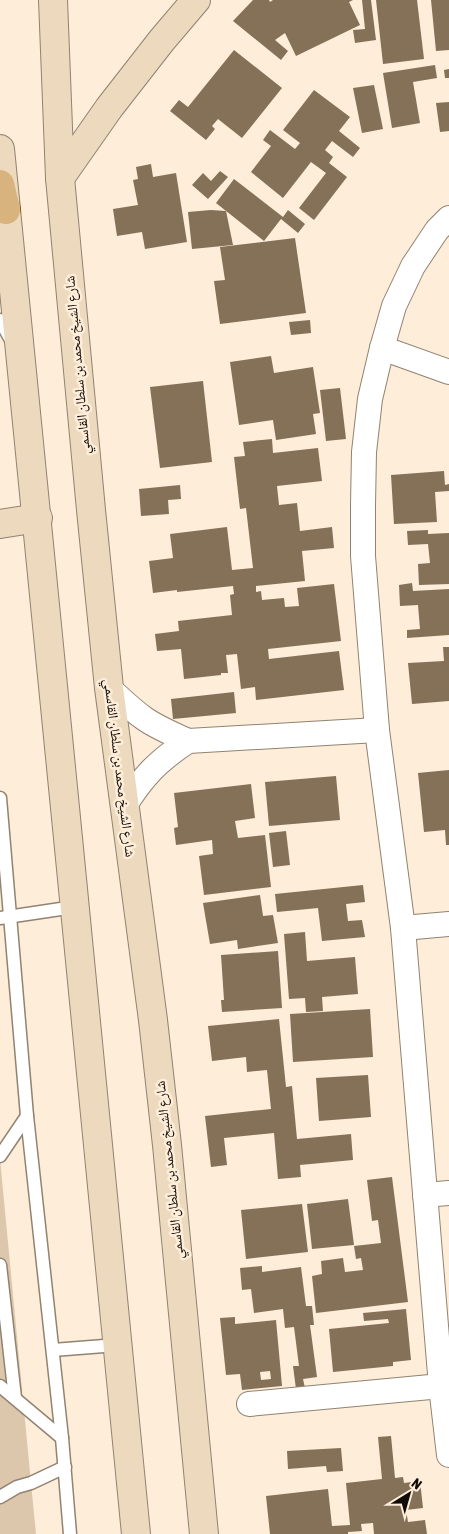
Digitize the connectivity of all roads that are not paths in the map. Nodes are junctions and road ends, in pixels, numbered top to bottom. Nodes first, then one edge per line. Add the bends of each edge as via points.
1 (53, 0) edge
2 (196, 0) edge
3 (0, 149) edge
4 (60, 178) junction
5 (3, 197) edge
6 (449, 218) edge
7 (0, 320) edge
8 (382, 348) junction
9 (23, 370) junction
10 (449, 372) edge
11 (38, 518) junction
12 (0, 524) edge
13 (109, 688) junction
14 (377, 730) junction
15 (188, 741) junction
16 (0, 798) edge
17 (124, 807) junction
18 (74, 908) junction
19 (5, 917) edge
20 (449, 924) edge
21 (403, 928) junction
22 (27, 1116) junction
23 (0, 1156) edge
24 (449, 1193) edge
25 (425, 1195) junction
26 (0, 1265) edge
27 (117, 1345) junction
28 (53, 1350) junction
29 (0, 1386) edge
30 (441, 1386) junction
31 (15, 1398) junction
32 (249, 1404) dead end
33 (62, 1438) junction
34 (449, 1455) edge
35 (65, 1467) junction
36 (0, 1497) edge
37 (70, 1534) edge
38 (136, 1534) edge
39 (204, 1534) edge

1 - 4 main road, شارع الشيخ محمد بن سلطان القاسمي
2 - 4 main road via 109,108
3 - 5 main road
4 - 13 main road, شارع الشيخ محمد بن سلطان القاسمي
5 - 9 main road
6 - 8 street via 413,266 394,306
7 - 9 lane
8 - 10 street
8 - 14 street via 370,399 363,505 363,556
9 - 11 main road
11 - 12 main road
11 - 18 main road
13 - 15 street via 145,719
13 - 17 main road, شارع الشيخ محمد بن سلطان القاسمي
14 - 15 street
14 - 21 street
15 - 17 street via 151,769
16 - 19 lane
17 - 39 main road, شارع الشيخ محمد بن سلطان القاسمي via 167,1145
18 - 19 lane
18 - 27 main road
19 - 22 lane
20 - 21 street
21 - 25 street
22 - 23 lane
22 - 28 lane
24 - 25 street
25 - 30 street
26 - 31 lane
27 - 28 lane
27 - 38 main road
28 - 33 lane
29 - 31 lane
30 - 32 street
30 - 34 street
31 - 33 lane
33 - 35 lane
35 - 36 lane
35 - 37 lane

